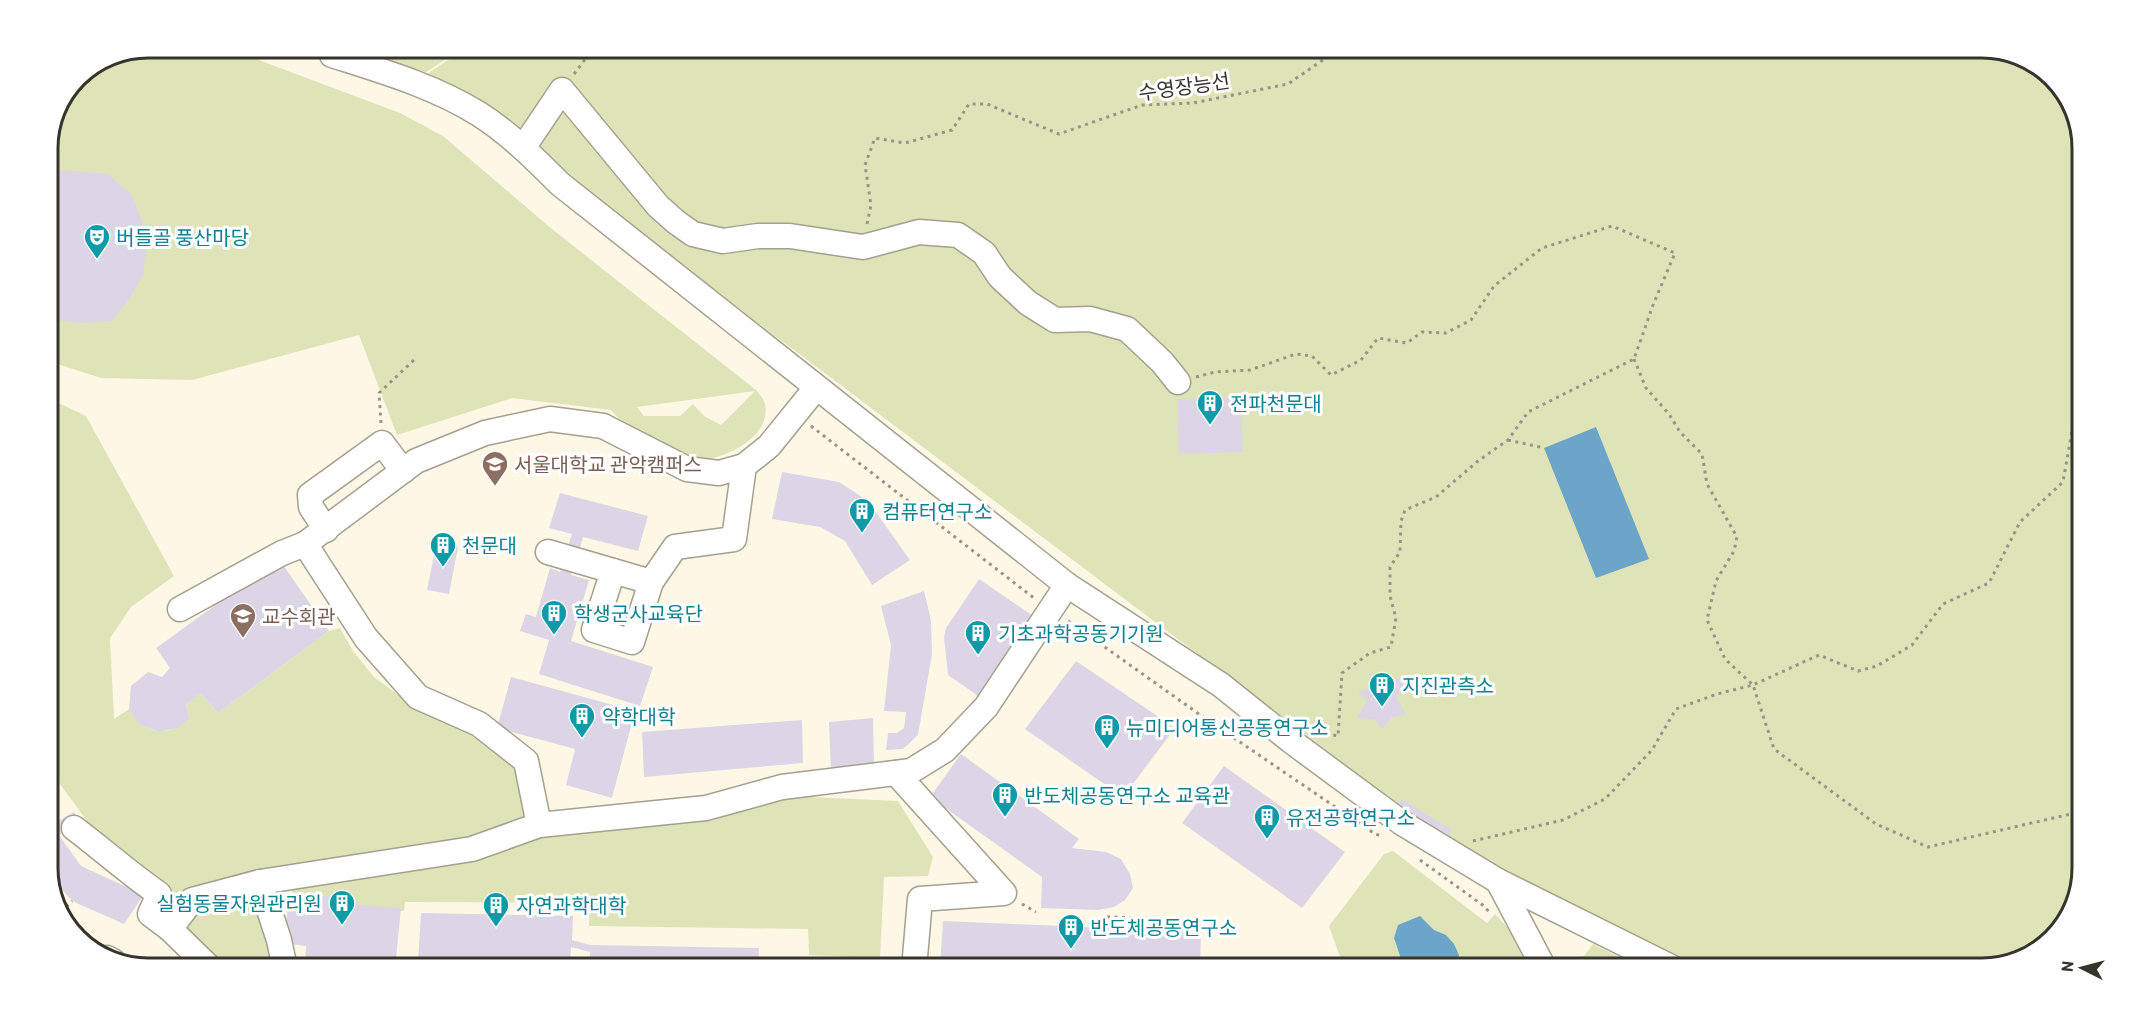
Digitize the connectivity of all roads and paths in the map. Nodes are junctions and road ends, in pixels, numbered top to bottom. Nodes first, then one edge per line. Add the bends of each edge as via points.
1 (341, 58) edge
2 (1326, 58) edge
3 (523, 148) junction
4 (863, 247) junction
5 (1634, 359) junction
6 (415, 360) dead end
7 (1179, 382) joint
8 (816, 388) junction
9 (796, 413) junction
10 (2071, 434) edge
11 (1508, 440) junction
12 (382, 443) junction
13 (1544, 448) dead end
14 (744, 466) junction
15 (403, 471) junction
16 (326, 530) junction
17 (305, 544) junction
18 (548, 552) dead end
19 (613, 571) junction
20 (651, 582) junction
21 (1067, 585) junction
22 (1039, 602) dead end
23 (180, 609) dead end
24 (1062, 617) dead end
25 (1753, 685) junction
26 (1321, 737) dead end
27 (896, 773) junction
28 (2072, 814) edge
29 (538, 825) junction
30 (74, 828) dead end
31 (1389, 838) dead end
32 (1442, 848) junction
33 (1412, 855) dead end
34 (1498, 881) junction
35 (260, 882) junction
36 (72, 902) dead end
37 (67, 906) edge
38 (1490, 913) dead end
39 (1107, 917) dead end
40 (1173, 919) dead end
41 (170, 929) junction
42 (915, 957) dead end
43 (200, 958) edge
44 (283, 958) edge
45 (1539, 958) edge
46 (1668, 958) edge

1 - 3 lane via 419,84 478,114
2 - 4 path, 수영장능선 via 1288,84 1193,103 1142,105 1059,134 987,104 969,104 952,130 905,143 875,138 865,165 871,205
3 - 4 lane via 562,90 658,206 693,234 723,241 790,236
3 - 8 lane via 560,184
4 - 7 lane via 919,232 958,235 984,253 1000,277 1029,303 1055,320 1090,319 1127,330
5 - 7 path via 1675,253 1612,226 1542,248 1494,286 1471,320 1446,333 1422,332 1407,343 1378,338 1361,360 1331,375 1312,356 1296,354 1250,370 1215,372
5 - 11 path via 1528,412
5 - 25 path via 1646,388 1702,454 1707,484 1737,537 1716,581 1707,620 1725,658
6 - 12 path via 379,393
8 - 9 lane
8 - 21 lane
9 - 14 lane via 769,446
9 - 22 path
10 - 25 path via 2063,482 2020,522 1989,584 1943,604 1912,645 1877,666 1858,671 1819,655
11 - 13 path
11 - 26 path via 1436,497 1405,510 1400,552 1390,567 1390,596 1396,618 1391,647 1370,653 1342,674 1338,736 1312,730
12 - 15 lane
12 - 16 lane via 310,495 311,507
14 - 15 lane via 719,473 687,469 603,426 550,419 484,433 416,461
14 - 20 lane via 734,539 675,547
15 - 16 lane
16 - 17 lane
17 - 23 lane
17 - 29 lane via 366,638 418,697 479,724 526,761
18 - 19 lane
19 - 20 lane
19 - 20 lane via 594,630 632,642
21 - 27 lane via 986,707 945,750 911,771
21 - 32 lane via 1221,685 1402,823
24 - 31 path via 1376,834
25 - 28 path via 1774,749 1876,824 1928,847
25 - 32 path via 1676,709 1653,750 1605,799 1563,820
27 - 29 lane via 782,787 706,808
27 - 42 lane via 1004,893 920,899
29 - 35 lane via 472,849
30 - 41 lane via 159,894 150,914
32 - 34 lane
33 - 38 path
34 - 45 lane
34 - 46 lane
35 - 41 lane via 192,900
35 - 44 lane
36 - 37 path
39 - 40 path
41 - 43 lane

